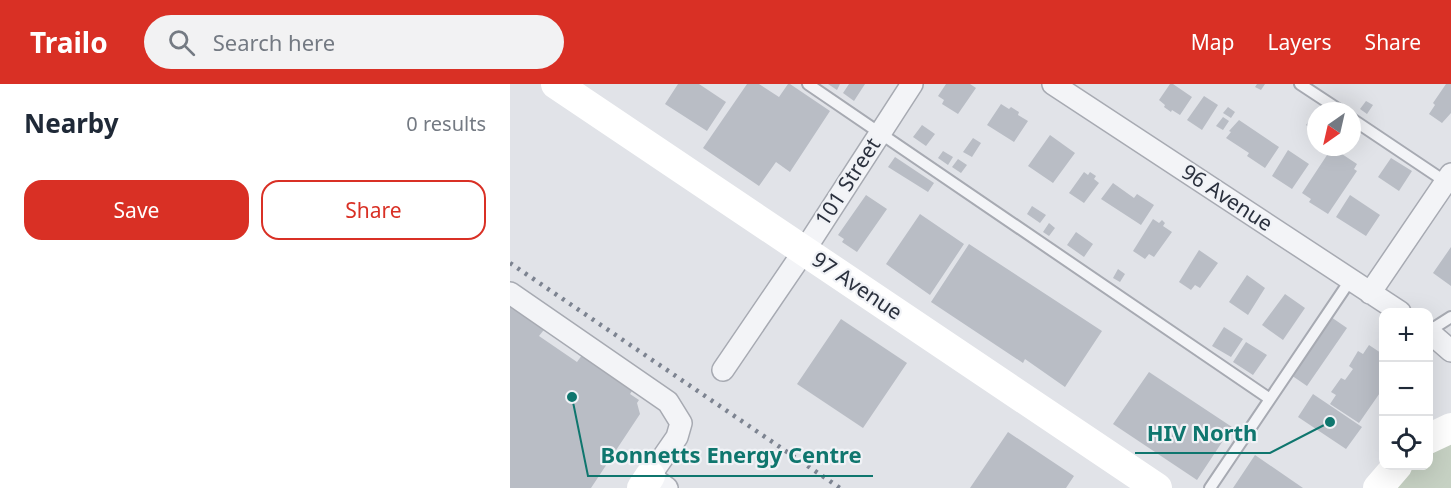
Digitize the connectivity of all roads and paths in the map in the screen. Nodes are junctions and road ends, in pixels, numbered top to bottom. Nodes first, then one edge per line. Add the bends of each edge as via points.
1 (556, 84) edge
2 (808, 84) edge
3 (912, 84) edge
4 (1053, 84) edge
5 (1300, 84) edge
6 (1327, 102) edge
7 (1361, 125) edge
8 (880, 133) junction
9 (1449, 180) edge
10 (804, 251) junction
11 (1351, 279) junction
12 (510, 293) edge
13 (1370, 293) junction
14 (1394, 308) edge
15 (1451, 317) edge
16 (1433, 328) edge
17 (1433, 335) edge
18 (1451, 351) edge
19 (723, 370) dead end
20 (1269, 399) junction
21 (1451, 428) edge
22 (1433, 437) edge
23 (1392, 470) edge
24 (653, 484) edge
25 (1157, 488) edge
26 (1210, 488) edge
27 (1378, 488) edge

1 - 10 street, 97 Avenue
2 - 8 lane
3 - 8 street, 101 Street
4 - 11 street, 96 Avenue
5 - 6 lane
7 - 9 lane
8 - 10 street, 101 Street
8 - 20 lane
9 - 13 street
10 - 19 street, 101 Street
10 - 25 street, 97 Avenue
11 - 13 street, 96 Avenue
11 - 20 lane
12 - 24 street via 668,402 681,423
13 - 14 street, 96 Avenue
15 - 16 lane
17 - 18 street
20 - 26 lane
21 - 22 street
23 - 27 street

